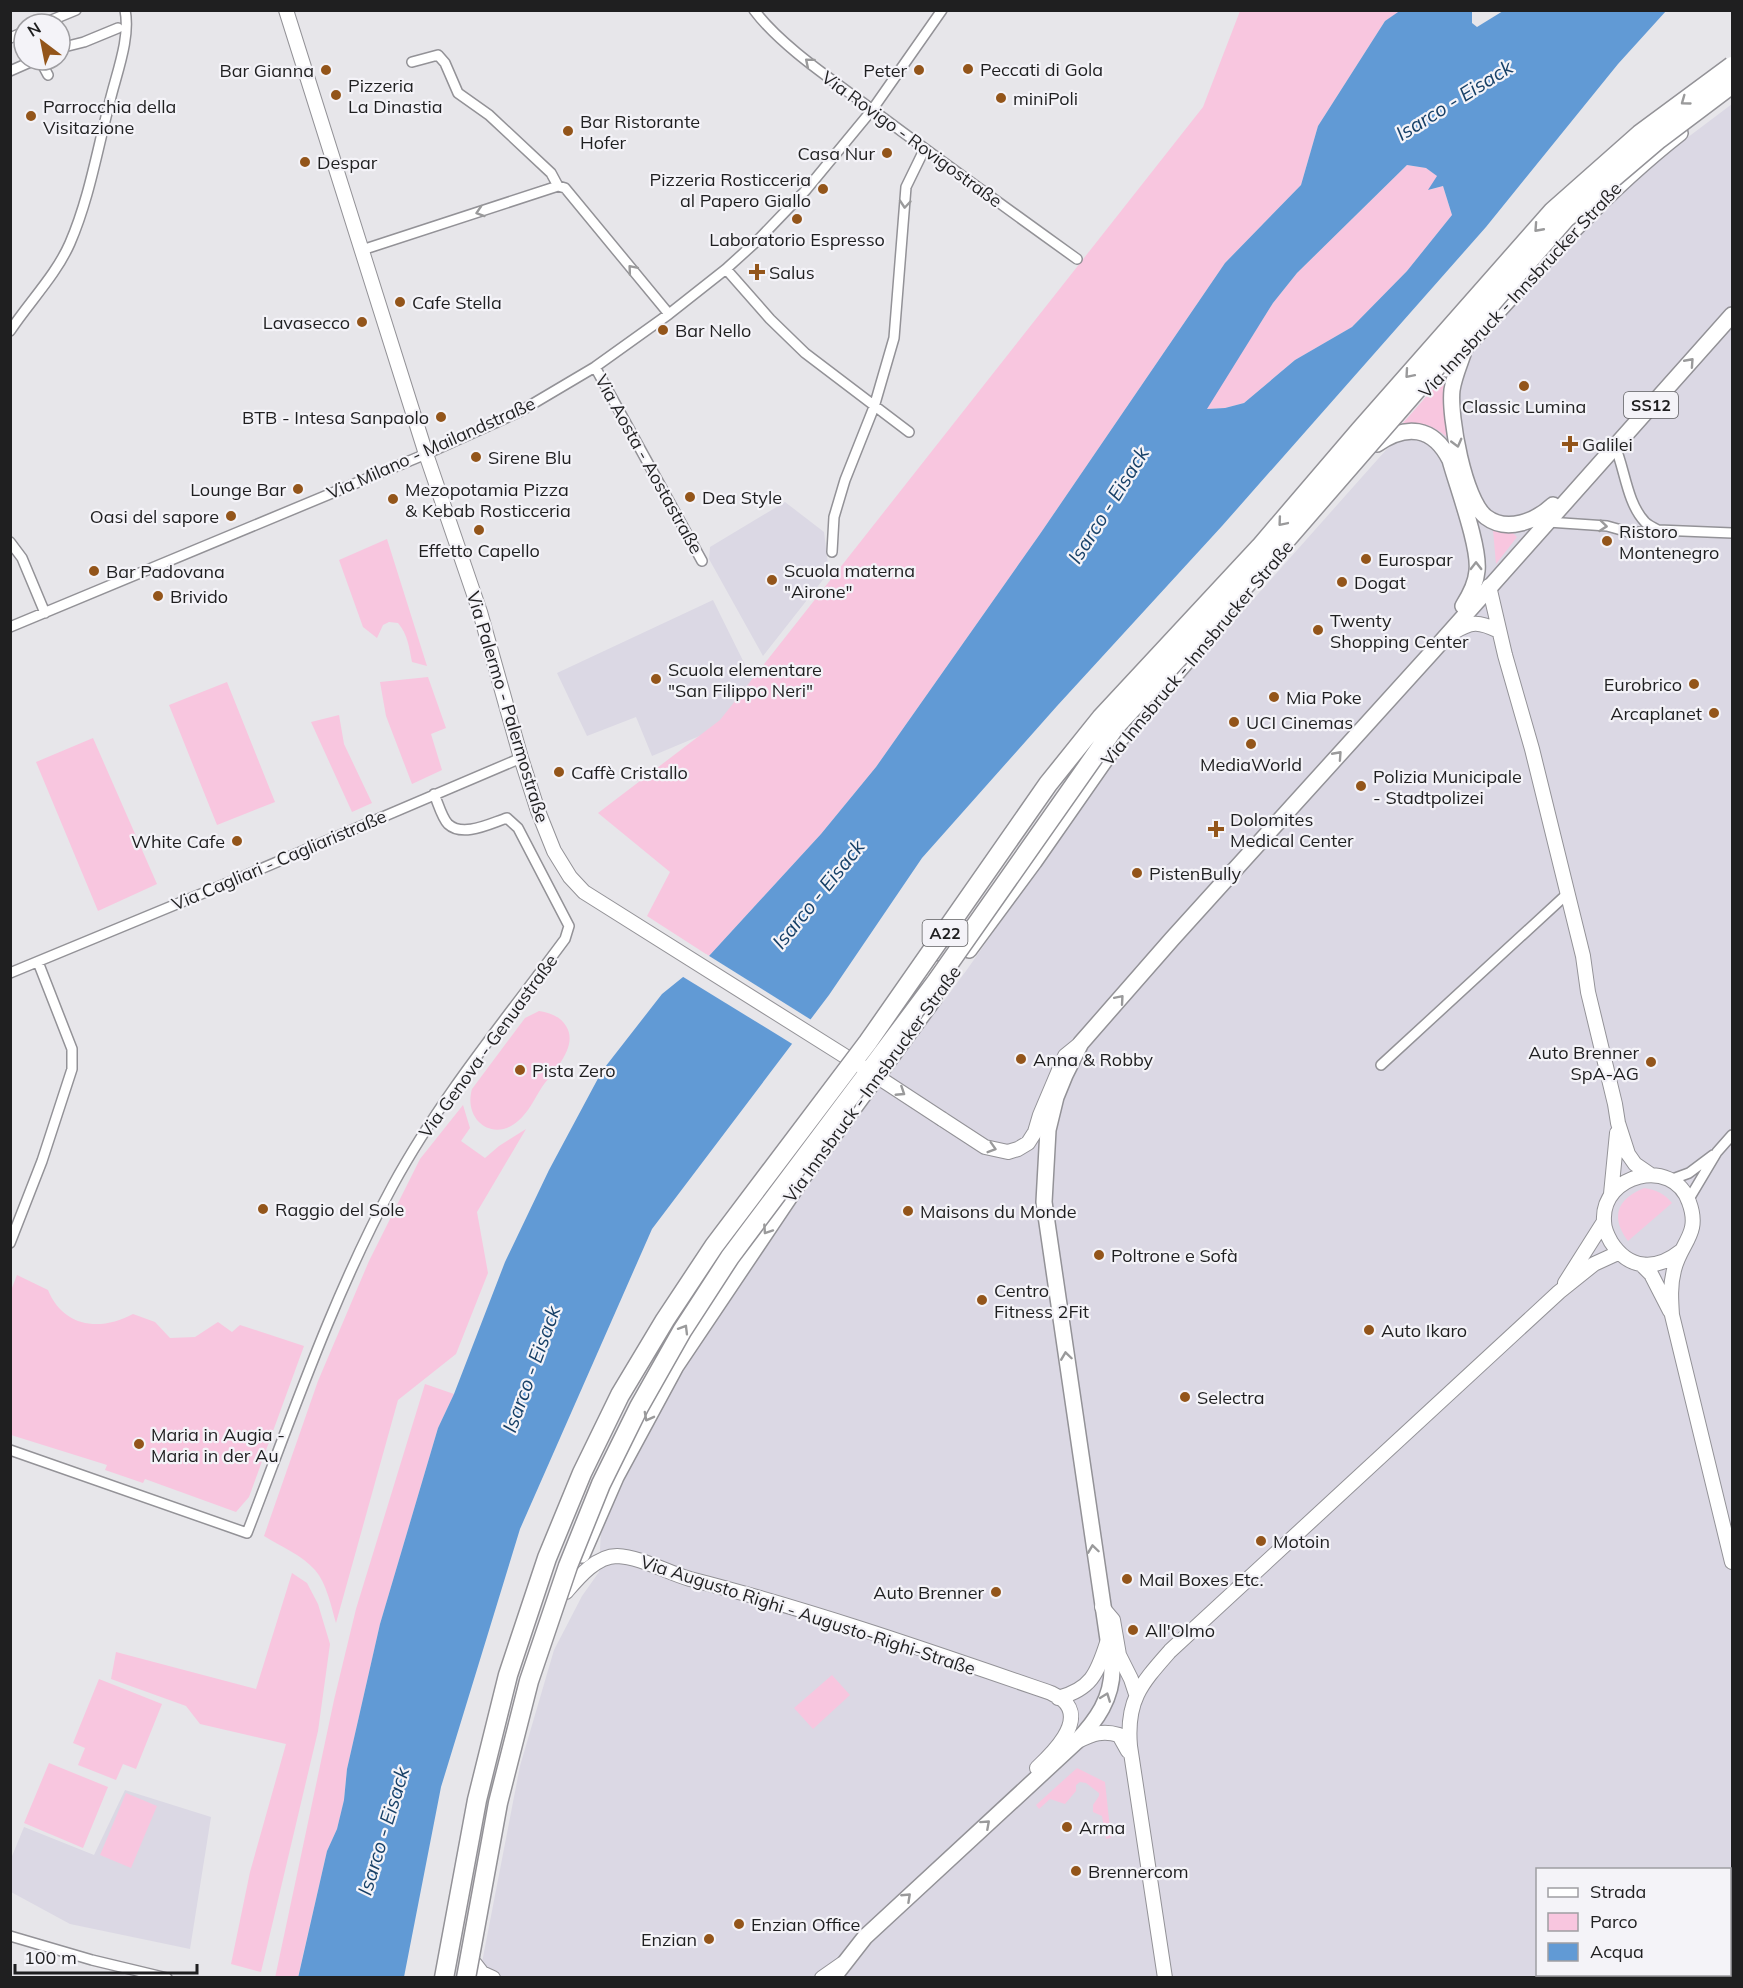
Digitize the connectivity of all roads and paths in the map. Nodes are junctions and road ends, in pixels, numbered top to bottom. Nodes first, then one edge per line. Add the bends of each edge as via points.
1 (125, 10) edge
2 (286, 10) edge
3 (754, 10) edge
4 (942, 10) edge
5 (118, 28) dead end
6 (72, 45) edge
7 (412, 62) dead end
8 (1732, 66) edge
9 (46, 72) edge
10 (48, 75) dead end
11 (1732, 84) edge
12 (1732, 93) edge
13 (872, 110) junction
14 (924, 150) junction
15 (558, 186) junction
16 (362, 250) junction
17 (1077, 259) dead end
18 (726, 269) junction
19 (669, 314) junction
20 (1732, 315) edge
21 (10, 331) edge
22 (1467, 346) junction
23 (595, 367) junction
24 (874, 407) junction
25 (909, 432) dead end
26 (1377, 444) junction
27 (1615, 446) junction
28 (426, 454) junction
29 (1581, 484) junction
30 (1548, 522) junction
31 (1658, 530) junction
32 (1732, 533) edge
33 (10, 542) edge
34 (832, 552) dead end
35 (702, 561) dead end
36 (1489, 586) junction
37 (45, 613) junction
38 (10, 627) edge
39 (1499, 631) junction
40 (1445, 637) junction
41 (521, 758) junction
42 (434, 795) junction
43 (1567, 894) junction
44 (972, 946) junction
45 (38, 962) junction
46 (10, 973) edge
47 (1082, 1043) junction
48 (861, 1063) junction
49 (1381, 1065) dead end
50 (1618, 1123) junction
51 (1732, 1135) edge
52 (1717, 1152) junction
53 (1651, 1175) junction
54 (801, 1180) junction
55 (1670, 1180) junction
56 (1611, 1194) junction
57 (1689, 1199) junction
58 (1604, 1222) junction
59 (10, 1244) edge
60 (1681, 1251) junction
61 (1618, 1253) junction
62 (1642, 1264) junction
63 (1559, 1292) junction
64 (1672, 1315) junction
65 (10, 1450) edge
66 (1732, 1562) edge
67 (566, 1592) junction
68 (1101, 1607) junction
69 (1107, 1643) junction
70 (1157, 1666) junction
71 (1126, 1668) junction
72 (1136, 1694) junction
73 (1058, 1698) junction
74 (1076, 1742) junction
75 (1133, 1764) junction
76 (1024, 1790) junction
77 (10, 1936) edge
78 (845, 1962) junction
79 (471, 1973) edge
80 (167, 1977) edge
81 (444, 1977) edge
82 (493, 1977) edge
83 (822, 1977) edge
84 (833, 1977) edge
85 (1165, 1977) edge

1 - 21 street via 117,72 70,243
2 - 16 main road, Via Palermo - Palermostraße
13 -> 3 street, Via Rovigo - Rovigostraße via 815,67
4 - 13 street, Via Milano - Mailandstraße
5 - 6 street
7 - 15 street via 438,55 458,93 489,115 551,173
8 -> 81 highway, A22, bridge via 1640,134 1554,211 1260,547 1101,718 1048,784 868,1042 714,1246 620,1395 547,1558 508,1675 477,1800
9 - 10 street
79 -> 11 highway, A22, bridge via 498,1803 529,1681 568,1566 601,1484 639,1407 730,1257 936,982 1115,728 1272,556 1565,219
12 - 22 main road, Via Innsbruck - Innsbrucker Straße via 1626,178 1576,226
13 - 14 street, Via Rovigo - Rovigostraße
13 - 18 street, Via Milano - Mailandstraße via 806,190
14 - 17 street, Via Rovigo - Rovigostraße
14 -> 24 street via 906,187 894,338
15 -> 16 street
19 -> 15 street via 565,188
16 - 28 main road, Via Palermo - Palermostraße
18 - 19 street, Via Milano - Mailandstraße
18 - 24 street via 805,353
19 - 23 street, Via Milano - Mailandstraße
27 -> 20 main road, SS12
22 - 26 main road, Via Innsbruck - Innsbrucker Straße
22 -> 29 main road via 1452,388 1453,429 1473,499 1485,516 1500,524 1532,520
23 - 28 street, Via Milano - Mailandstraße via 519,412
23 - 35 street, Via Aosta - Aostastraße
24 - 25 street
24 - 34 street via 844,480 834,518
40 -> 26 main road via 1470,595 1478,569 1450,460 1439,442 1407,430
26 - 44 main road, Via Innsbruck - Innsbrucker Straße via 1117,743
27 - 29 main road, SS12
27 - 31 street via 1633,502 1645,522
28 - 37 street, Via Milano - Mailandstraße
28 - 41 main road, Via Palermo - Palermostraße via 480,612
29 - 30 main road, SS12
30 -> 31 street via 1607,526 1632,533
30 - 36 main road, SS12
31 - 32 street
33 - 37 street via 22,558
36 - 39 main road
36 - 40 main road, SS12
37 - 38 street, Via Milano - Mailandstraße
39 - 40 main road via 1473,623
39 - 43 main road
47 -> 40 main road, SS12
41 - 42 street, Via Cagliari - Cagliaristraße
41 - 48 main road, Via Palermo - Palermostraße via 554,851 584,892
42 - 45 street, Via Cagliari - Cagliaristraße
42 - 65 street, Via Genova - Genuastraße via 447,824 457,829 507,818 518,828 569,926 565,939 440,1107 393,1184 341,1290 247,1533
43 - 49 street
43 - 50 main road
44 - 48 main road via 943,963 907,1002
44 - 54 main road, Via Innsbruck - Innsbrucker Straße
45 - 46 street, Via Cagliari - Cagliaristraße
45 - 59 street via 72,1049 72,1069
48 -> 47 main road, Via Palermo - Palermostraße, bridge via 985,1147 1008,1152 1028,1143 1065,1056
68 -> 47 main road via 1044,1202 1048,1130 1056,1097
48 - 54 main road via 810,1133
50 - 53 main road via 1631,1160
50 - 56 main road
51 - 52 street
52 - 55 street via 1689,1173
52 - 57 street
53 - 55 main road
53 - 56 main road via 1632,1178
54 -> 67 main road, Via Innsbruck - Innsbrucker Straße via 676,1366 616,1477
55 - 57 main road
56 - 58 main road
57 - 60 main road via 1694,1217 1692,1232
58 - 61 main road via 1606,1234
58 - 63 main road
60 - 62 main road via 1662,1263
60 - 64 main road via 1671,1282
61 - 62 main road
61 - 63 main road via 1594,1264
62 - 64 main road
63 - 70 main road
64 - 66 main road
67 - 73 main road, Via Augusto Righi - Augusto-Righi-Straße via 592,1566 614,1556 628,1557 762,1597
67 - 79 main road, Via Innsbruck - Innsbrucker Straße via 509,1777
68 - 69 main road
68 - 71 main road via 1113,1620 1119,1654
69 - 73 main road via 1099,1667 1085,1687
74 -> 69 main road via 1091,1726 1108,1695 1112,1677
70 - 71 main road via 1144,1672
70 - 72 main road
71 - 72 main road
72 - 75 main road via 1129,1729
73 - 76 main road via 1070,1712 1068,1730 1059,1747 1027,1778
74 - 75 main road via 1102,1732 1119,1736
74 - 76 main road
75 - 85 main road
78 -> 76 main road via 865,1937
77 - 80 street
78 - 83 main road
78 - 84 main road
79 - 82 main road

